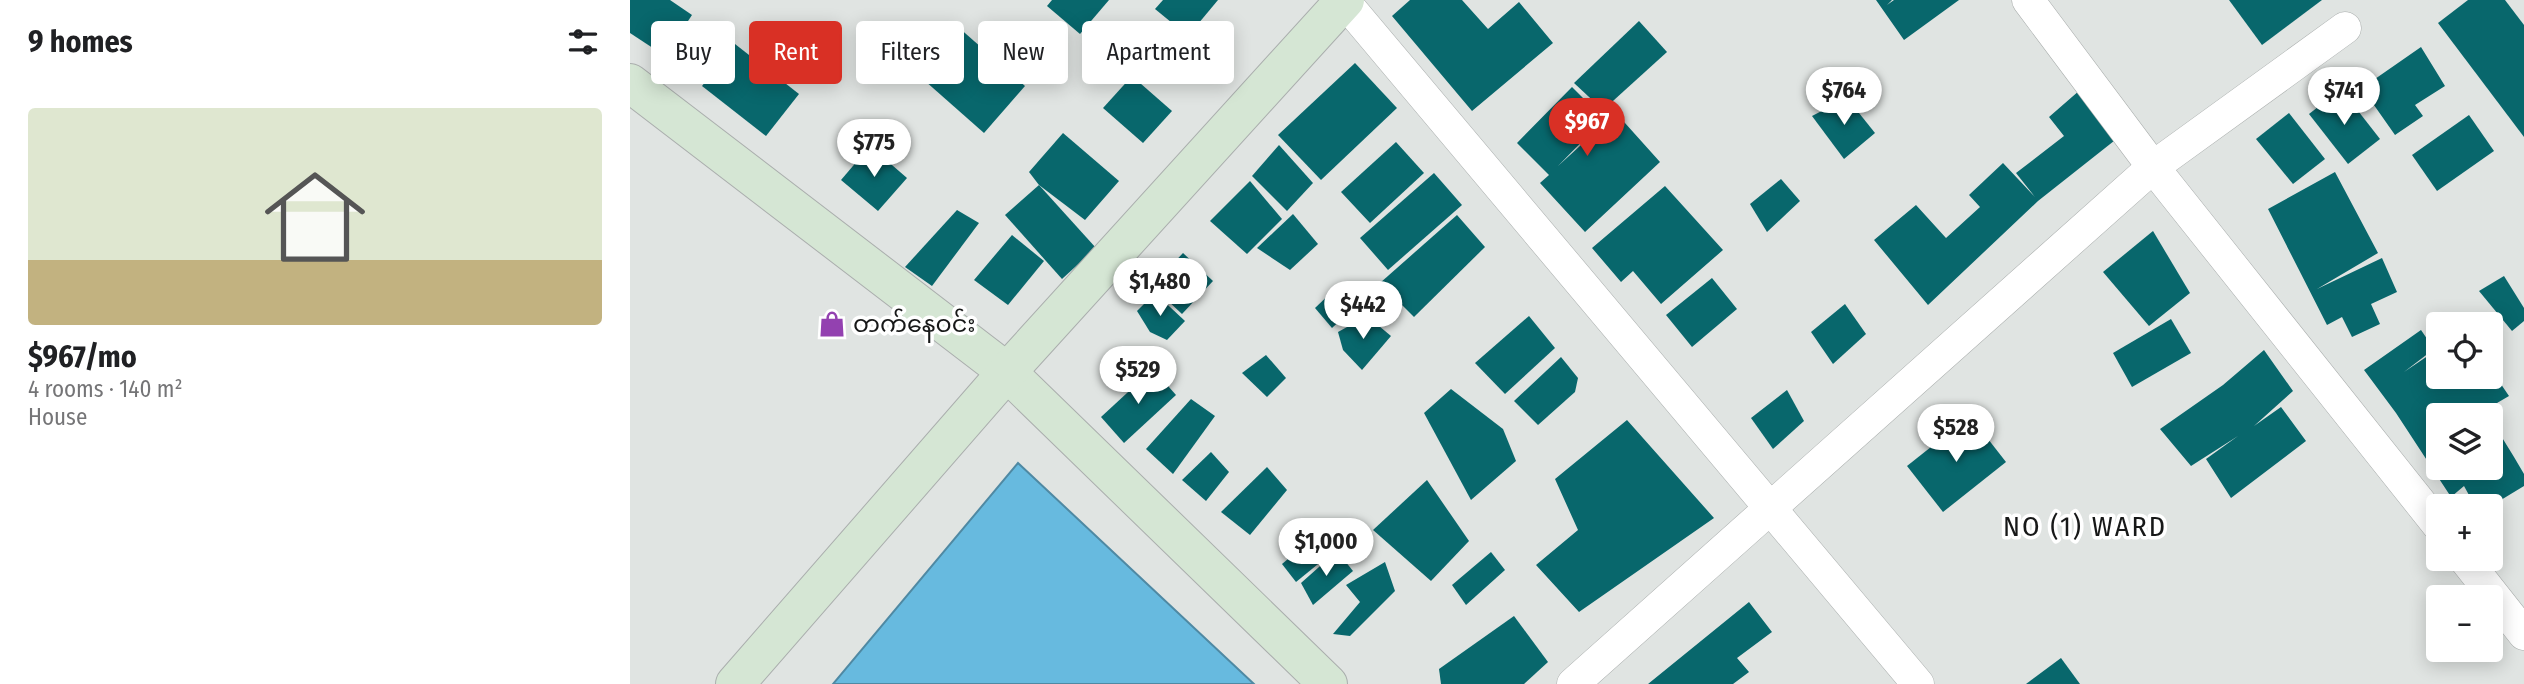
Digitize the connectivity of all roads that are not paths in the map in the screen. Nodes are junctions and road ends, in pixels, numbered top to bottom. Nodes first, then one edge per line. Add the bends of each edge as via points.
1 (1344, 0) edge
2 (2028, 0) edge
3 (2345, 28) dead end
4 (630, 83) edge
5 (2153, 167) junction
6 (1007, 372) junction
7 (1771, 507) junction
8 (2426, 510) edge
9 (2474, 571) edge
10 (2524, 634) edge
11 (735, 684) edge
12 (1328, 684) edge
13 (1573, 684) edge
14 (1918, 684) edge

1 - 6 street
1 - 7 street
2 - 5 street
3 - 5 street
4 - 6 street
5 - 7 street
5 - 8 street
6 - 11 street
6 - 12 street
7 - 13 street
7 - 14 street
9 - 10 street

